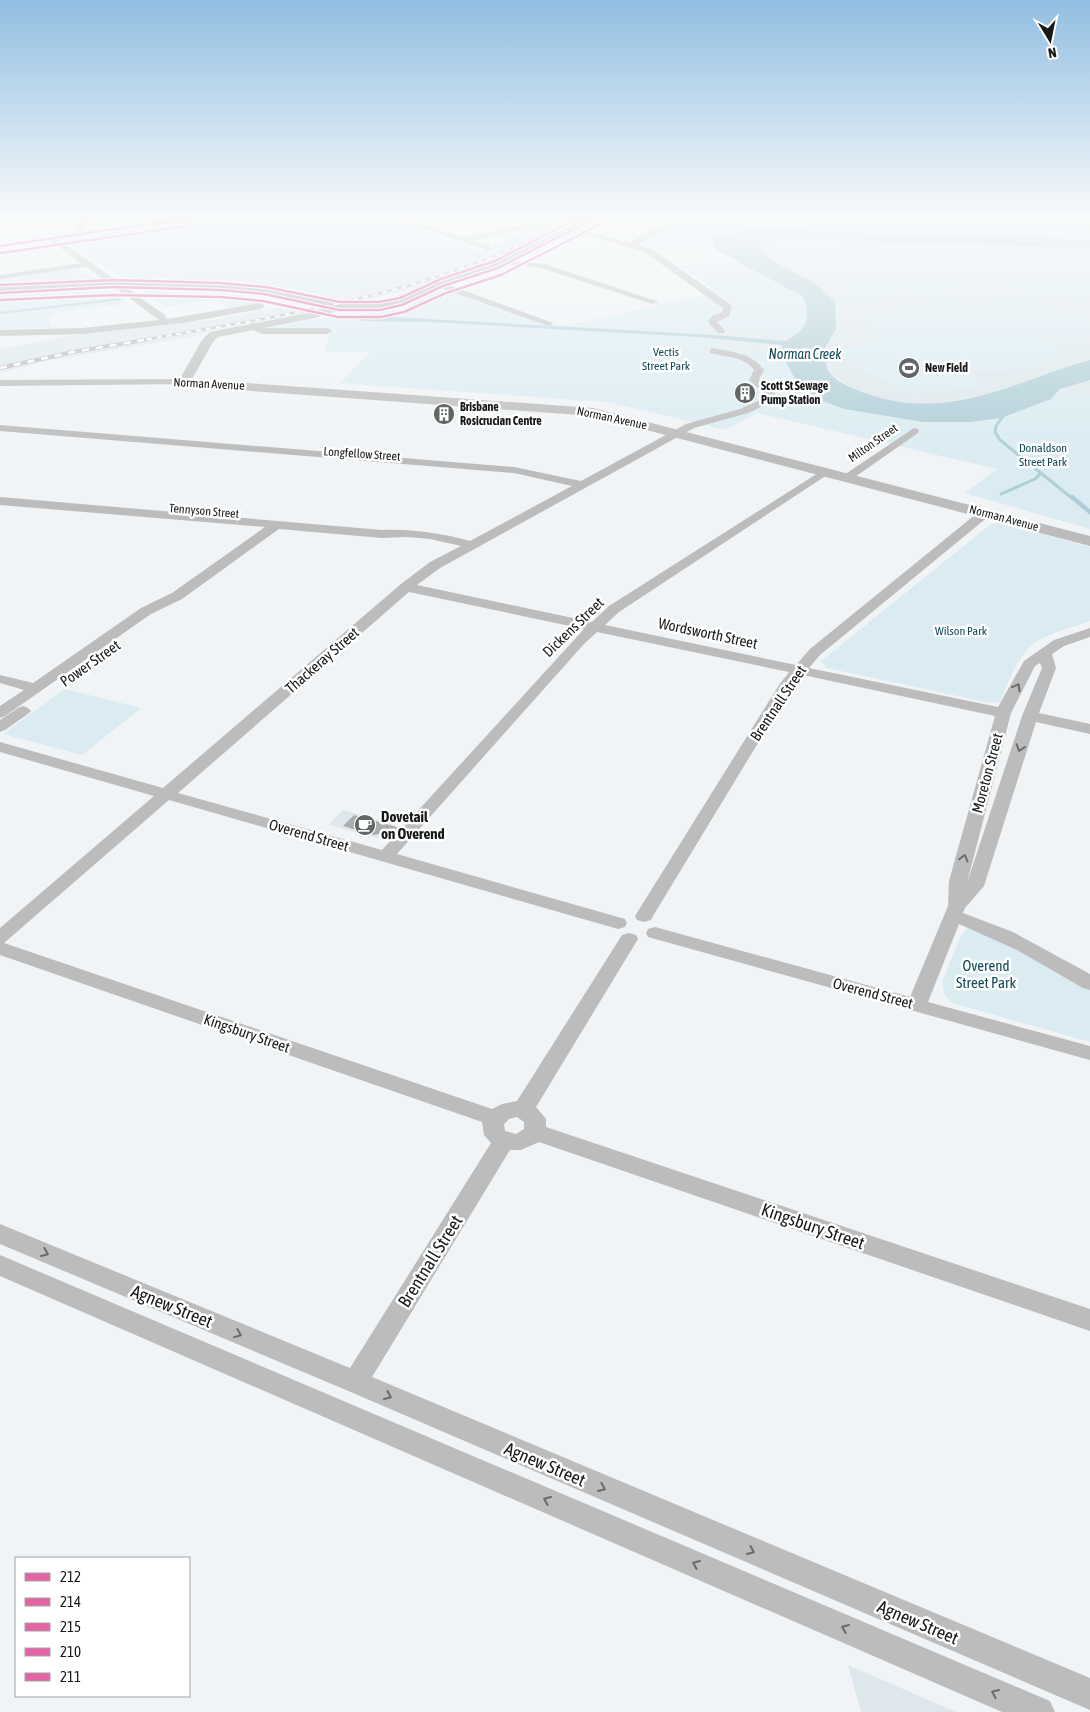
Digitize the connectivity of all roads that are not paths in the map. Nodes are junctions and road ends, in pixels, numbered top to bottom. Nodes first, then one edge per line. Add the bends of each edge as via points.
1 (134, 297) edge
2 (275, 297) edge
3 (405, 297) edge
4 (417, 297) edge
5 (475, 297) edge
6 (639, 297) edge
7 (714, 297) edge
8 (655, 302) dead end
9 (261, 306) dead end
10 (337, 310) junction
11 (369, 311) junction
12 (164, 322) junction
13 (549, 322) dead end
14 (252, 326) junction
15 (328, 331) dead end
16 (721, 331) dead end
17 (0, 333) edge
18 (713, 351) dead end
19 (184, 382) junction
20 (0, 383) edge
21 (0, 428) edge
22 (914, 431) dead end
23 (679, 433) junction
24 (826, 471) junction
25 (848, 477) junction
26 (583, 485) junction
27 (0, 494) edge
28 (0, 501) edge
29 (985, 513) junction
30 (276, 525) junction
31 (407, 533) junction
32 (1090, 540) edge
33 (472, 544) junction
34 (406, 587) junction
35 (177, 596) junction
36 (593, 626) junction
37 (1090, 632) edge
38 (1045, 653) junction
39 (798, 670) junction
40 (0, 679) edge
41 (35, 688) junction
42 (0, 713) edge
43 (1003, 713) junction
44 (1030, 716) junction
45 (0, 727) edge
46 (1090, 729) edge
47 (0, 747) edge
48 (166, 794) junction
49 (386, 856) junction
50 (955, 911) junction
51 (644, 916) junction
52 (624, 931) junction
53 (655, 933) junction
54 (0, 938) edge
55 (0, 948) edge
56 (1090, 982) edge
57 (917, 1005) junction
58 (1090, 1053) edge
59 (523, 1110) junction
60 (495, 1118) junction
61 (535, 1132) junction
62 (504, 1140) junction
63 (0, 1234) edge
64 (0, 1265) edge
65 (1090, 1320) edge
66 (355, 1382) junction
67 (1090, 1694) edge
68 (1039, 1712) edge

1 - 12 street via 162,317
2 - 10 main road
3 - 10 main road via 384,304
4 - 11 main road via 402,305
5 - 13 street
6 - 8 street
7 - 16 street via 729,311 712,322
9 - 12 street
10 - 11 main road
10 - 11 main road via 352,315
10 - 14 street
12 - 17 street via 75,332
14 - 15 street via 262,331
14 - 19 street via 214,334
18 - 23 street, Thackeray Street via 743,358 756,365 759,370 754,380 770,393 771,398
19 - 20 street, Norman Avenue
19 - 23 street, Norman Avenue via 582,410
21 - 26 street, Longfellow Street via 514,470
22 - 25 street, Milton Street
23 - 24 street, Norman Avenue
23 - 26 street, Thackeray Street
24 - 25 street, Norman Avenue
24 - 36 street, Dickens Street via 614,609
25 - 29 street, Norman Avenue
26 - 33 street, Thackeray Street
27 - 31 street, Tennyson Street via 261,516
28 - 30 street, Tennyson Street
29 - 32 street, Norman Avenue
29 - 39 street, Brentnall Street via 815,652
30 - 31 street, Tennyson Street via 382,534
30 - 35 street, Power Street
31 - 33 street, Tennyson Street
33 - 34 street, Thackeray Street via 435,565
34 - 36 street, Wordsworth Street
34 - 48 street, Thackeray Street
35 - 41 street, Power Street via 146,611
35 - 45 street, Power Street via 157,616
36 - 39 street, Wordsworth Street
36 - 49 street, Dickens Street
37 - 38 street, Moreton Street via 1059,643
43 -> 38 street, Moreton Street via 1029,664
38 - 44 street, Moreton Street via 1049,668
39 - 43 street, Wordsworth Street
39 - 51 street, Brentnall Street
40 - 41 street
41 - 42 street, Power Street
50 -> 43 street, Moreton Street via 958,881
44 - 46 street
44 -> 50 street, Moreton Street via 975,886
47 - 48 street, Overend Street
48 - 49 street, Overend Street
48 - 54 street, Thackeray Street
49 - 52 street, Overend Street
50 - 56 street
50 - 57 street, Moreton Street
51 - 52 street via 627,917
51 - 53 street via 655,924
52 - 53 street via 647,939
52 - 59 street
53 - 57 street, Overend Street
55 - 60 street, Kingsbury Street
57 - 58 street, Overend Street
59 - 60 street via 507,1110
59 - 61 street via 535,1119
60 - 62 street via 493,1131
61 - 62 street via 522,1141
61 - 65 street, Kingsbury Street
62 - 66 street, Brentnall Street
63 -> 66 street, Agnew Street
68 -> 64 street, Agnew Street
66 -> 67 street, Agnew Street

